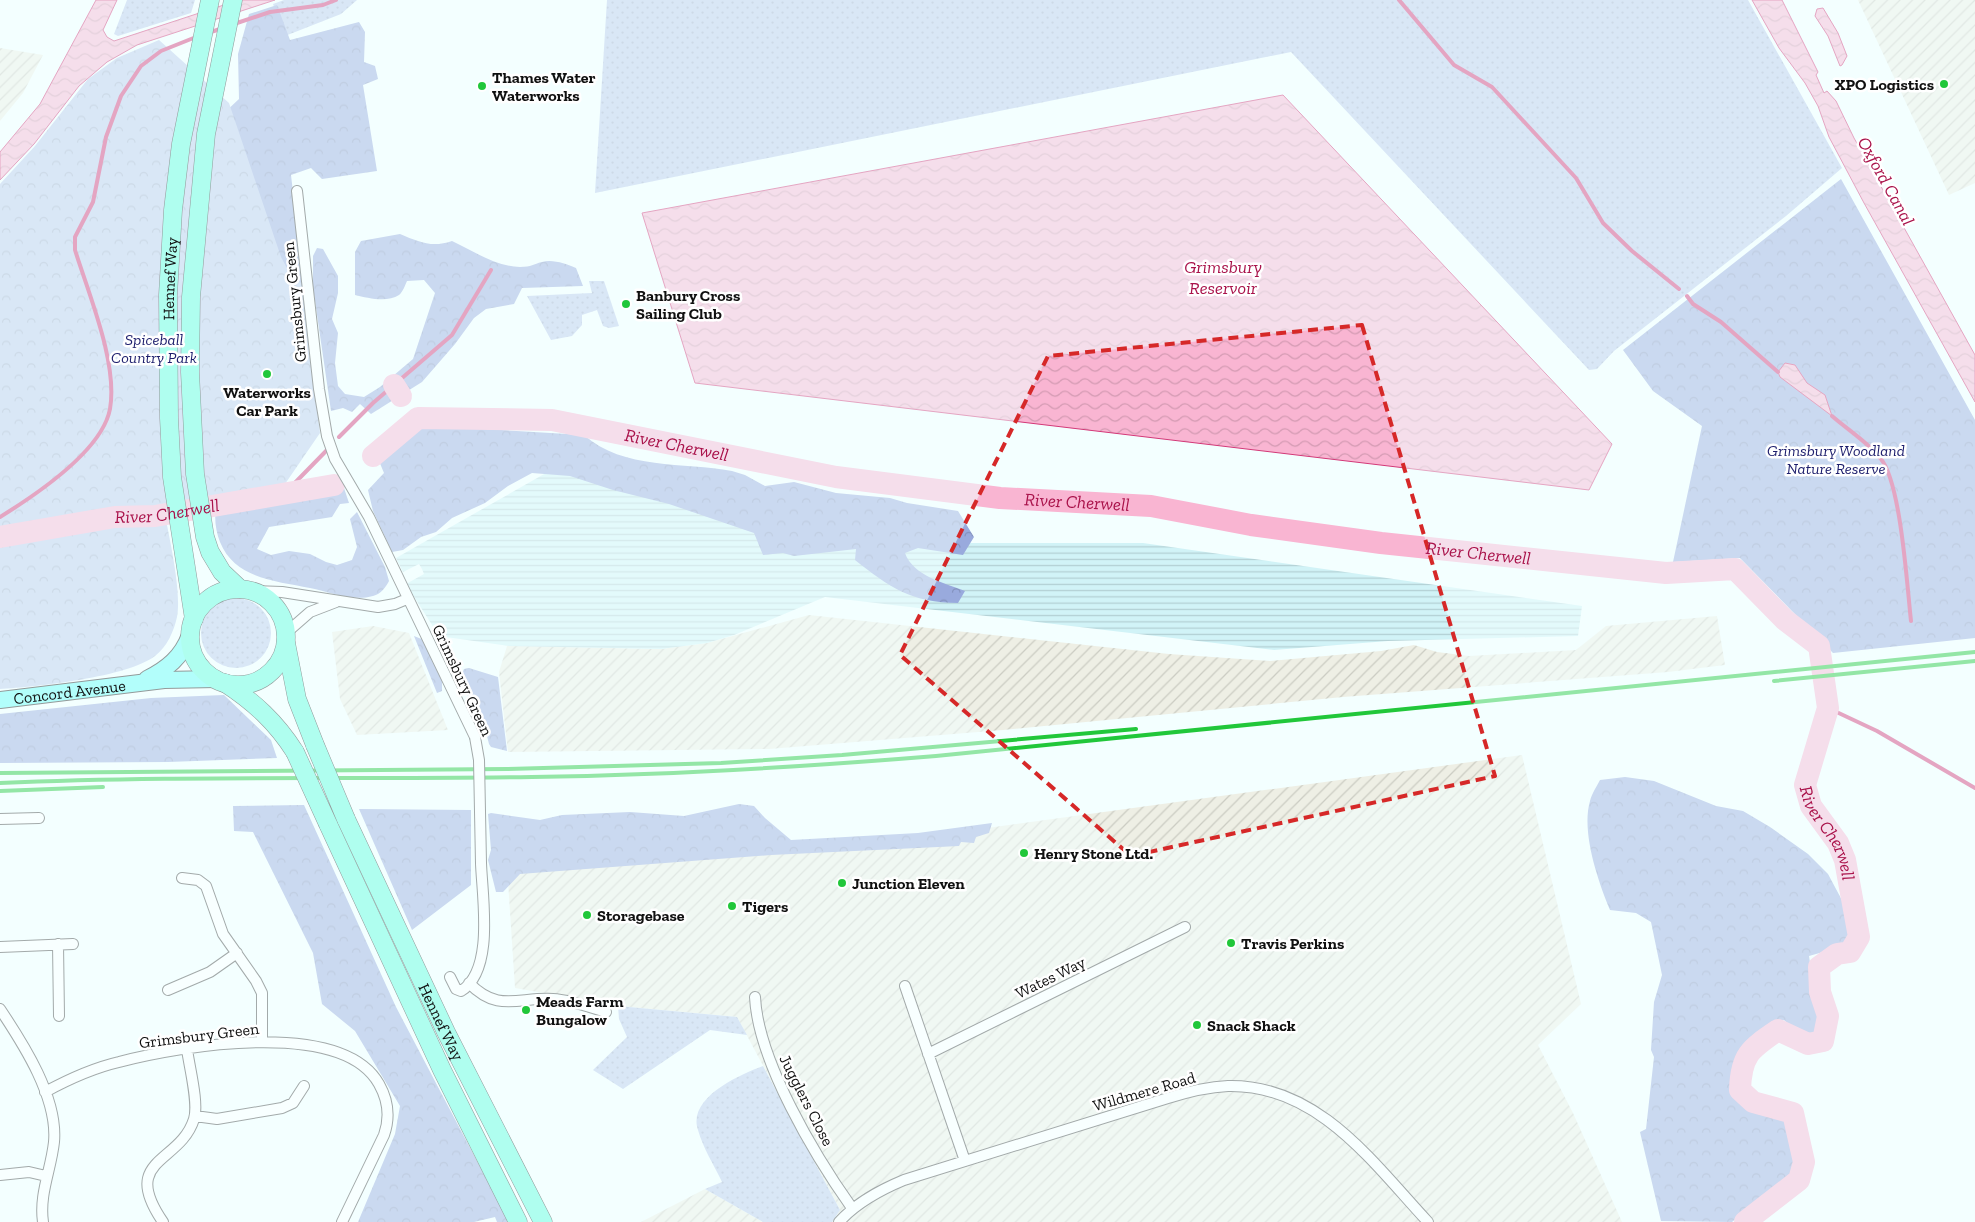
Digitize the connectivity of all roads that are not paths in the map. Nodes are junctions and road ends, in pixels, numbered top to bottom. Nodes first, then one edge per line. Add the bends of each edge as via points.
1 (210, 0) edge
2 (233, 0) edge
3 (297, 191) dead end
4 (246, 590) junction
5 (407, 599) junction
6 (337, 602) junction
7 (192, 627) junction
8 (286, 638) junction
9 (220, 681) junction
10 (138, 684) junction
11 (0, 700) edge
12 (39, 818) dead end
13 (0, 819) edge
14 (182, 878) dead end
15 (1185, 927) dead end
16 (58, 944) junction
17 (73, 944) dead end
18 (0, 948) edge
19 (237, 953) junction
20 (450, 977) dead end
21 (469, 983) junction
22 (905, 986) dead end
23 (168, 990) dead end
24 (755, 997) dead end
25 (0, 1009) edge
26 (606, 1012) dead end
27 (59, 1016) dead end
28 (262, 1041) junction
29 (187, 1049) junction
30 (928, 1054) junction
31 (304, 1086) dead end
32 (45, 1092) junction
33 (195, 1116) junction
34 (966, 1161) junction
35 (0, 1176) edge
36 (46, 1176) junction
37 (852, 1208) junction
38 (43, 1222) edge
39 (162, 1222) edge
40 (342, 1222) edge
41 (518, 1222) edge
42 (543, 1222) edge
43 (839, 1222) edge
44 (1428, 1222) edge

1 - 7 highway, Hennef Way via 189,99 173,210 168,295 172,477
2 - 4 highway, Hennef Way via 206,134 190,297 190,372 195,474 205,537 222,572
3 - 5 street, Grimsbury Green via 327,436
4 - 6 street via 282,592
4 - 7 highway via 226,590 212,596 201,606
4 - 8 highway via 276,607 283,619
5 - 6 street via 378,607
5 - 21 street, Grimsbury Green, bridge via 475,737 479,760 485,929 479,960
6 - 8 street via 310,612
7 - 9 highway via 192,648 197,661 205,672
7 - 10 main road, Concord Avenue via 183,652 175,661
8 - 9 highway via 282,656 264,677 237,685
8 - 42 highway, Hennef Way, bridge via 297,699 346,819 450,1040
9 - 10 main road, Concord Avenue via 173,680
9 - 41 highway, Hennef Way, bridge via 252,702 281,730 295,752 438,1061
10 - 11 main road, Concord Avenue
12 - 13 street
14 - 19 street via 198,880 206,886 220,928
15 - 30 street, Wates Way
16 - 17 street
16 - 18 street
16 - 27 street
19 - 23 street via 210,972
19 - 28 street via 262,993
20 - 21 street via 458,991
21 - 26 street via 481,995 497,1001 561,1000
22 - 30 street
24 - 37 street, Jugglers Close via 759,1029 772,1066 829,1173
25 - 32 street
28 - 29 street, Grimsbury Green
28 - 40 street, Grimsbury Green via 314,1048 352,1058 366,1066 381,1088 388,1113 386,1129
29 - 32 street, Grimsbury Green via 112,1064 78,1075
29 - 33 street
30 - 34 street
31 - 33 street via 293,1103 282,1108 217,1119
32 - 36 street via 54,1130
33 - 39 street via 188,1132 157,1160 148,1176 149,1197
34 - 37 street, Wildmere Road via 895,1184
34 - 44 street, Wildmere Road via 1189,1092 1244,1086 1282,1094 1317,1112 1353,1142
35 - 36 street via 29,1172
36 - 38 street
37 - 43 street, Wildmere Road

